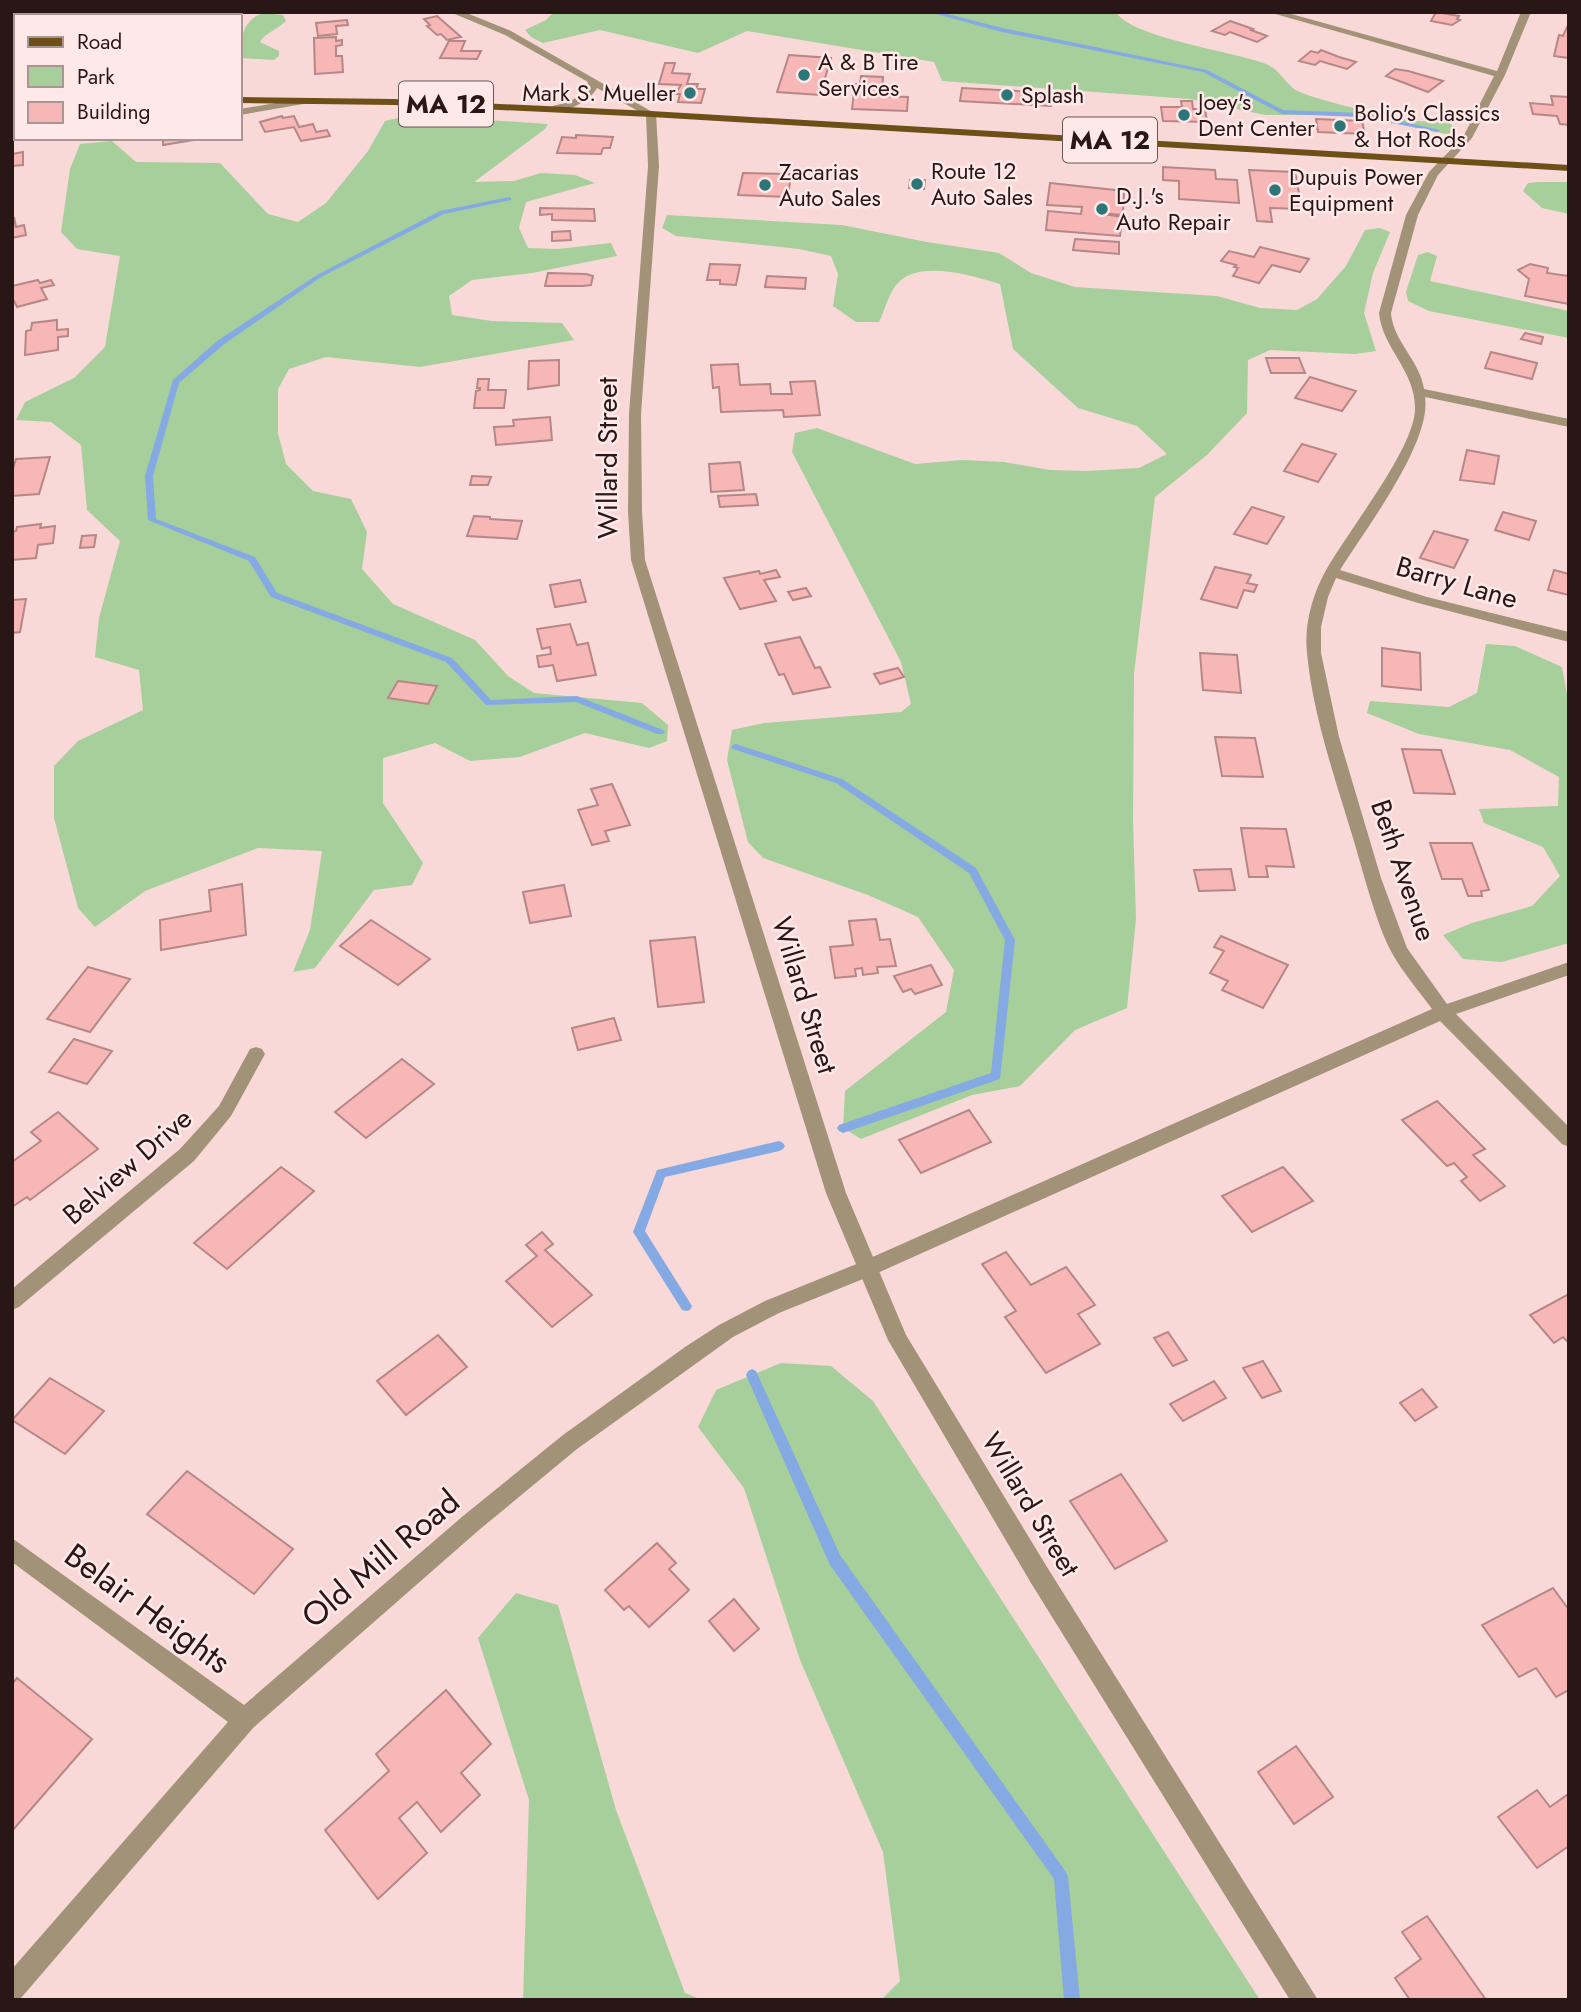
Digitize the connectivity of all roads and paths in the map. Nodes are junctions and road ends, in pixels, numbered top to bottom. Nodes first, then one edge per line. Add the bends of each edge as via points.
1 (455, 12) edge
2 (1273, 12) edge
3 (1526, 12) edge
4 (1500, 75) junction
5 (593, 82) junction
6 (242, 100) edge
7 (306, 101) junction
8 (550, 110) junction
9 (242, 112) edge
10 (651, 114) junction
11 (1448, 159) junction
12 (1569, 168) edge
13 (1420, 392) junction
14 (1569, 423) edge
15 (1332, 572) junction
16 (1569, 637) edge
17 (1569, 968) edge
18 (1443, 1012) junction
19 (256, 1054) dead end
20 (1569, 1139) edge
21 (866, 1269) junction
22 (12, 1301) edge
23 (12, 1549) edge
24 (245, 1720) junction
25 (12, 1989) edge
26 (1305, 2000) edge

1 - 5 street via 508,33
2 - 4 street
3 - 4 street
4 - 11 street via 1467,138
5 - 8 street via 587,96
5 - 10 street
6 - 7 main road, MA 12
7 - 8 main road, MA 12
7 - 9 street
8 - 10 main road, MA 12
10 - 11 main road, MA 12
10 - 21 street, Willard Street via 654,170 640,297 633,466 638,560 836,1193
11 - 12 main road, MA 12
11 - 13 street via 1433,174 1412,215 1385,313 1386,326
13 - 14 street
13 - 15 street, Beth Avenue via 1421,411 1410,446
15 - 16 street, Barry Lane
15 - 18 street, Beth Avenue via 1314,627 1314,654 1331,737 1399,950
17 - 18 street
18 - 20 street, Beth Avenue
18 - 21 street
19 - 22 street, Belview Drive via 225,1111 187,1155
21 - 24 street, Old Mill Road via 772,1307 681,1361 570,1442 471,1523
21 - 26 street, Willard Street via 898,1340 1010,1528
23 - 24 street, Belair Heights
24 - 25 street, Old Mill Road

